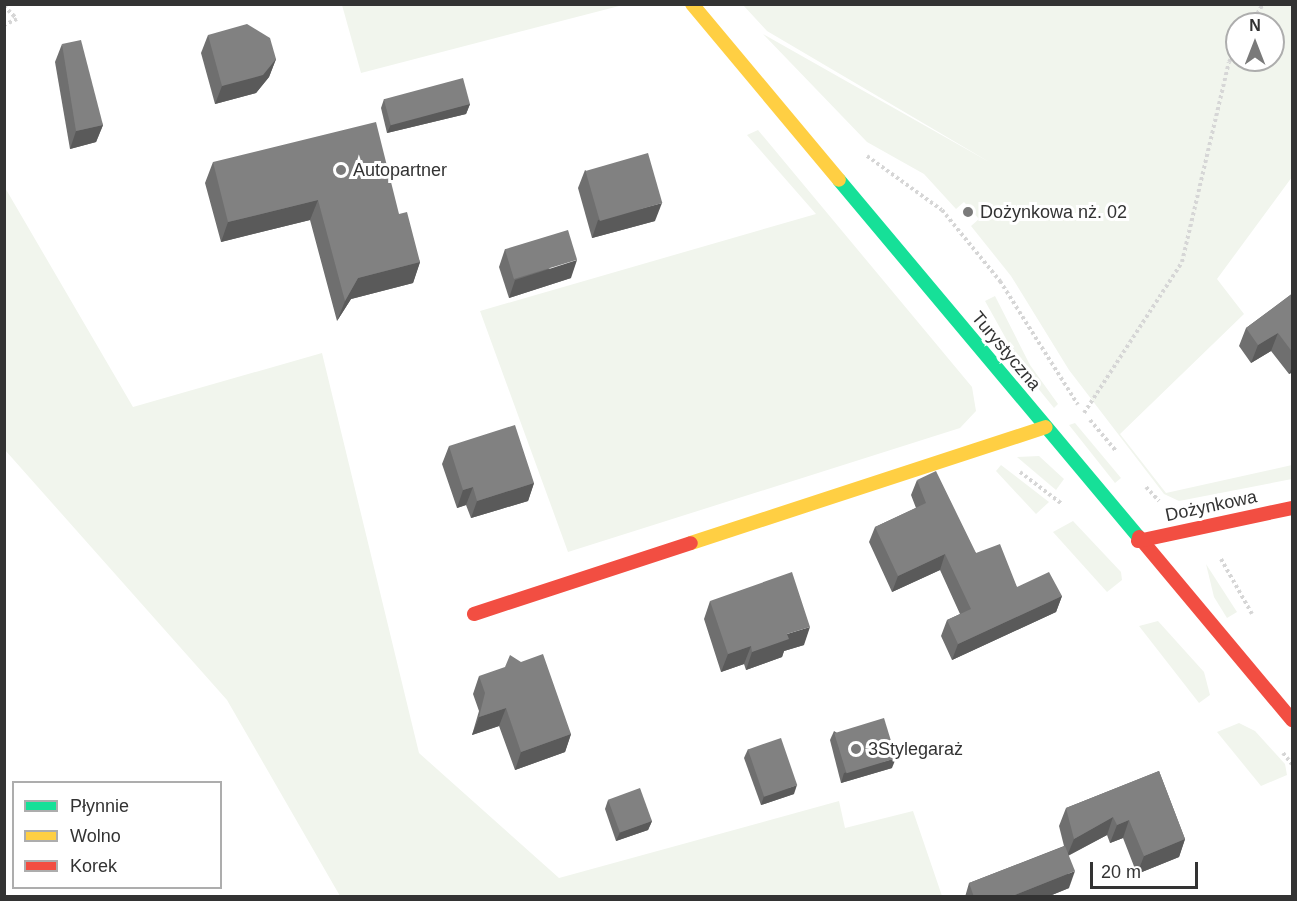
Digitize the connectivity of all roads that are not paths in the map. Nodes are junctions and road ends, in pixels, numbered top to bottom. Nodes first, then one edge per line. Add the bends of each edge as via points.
1 (692, 4) edge
2 (1046, 427) junction
3 (1293, 508) edge
4 (1138, 541) junction
5 (474, 614) dead end
6 (1293, 720) edge

1 - 2 main road, Turystyczna
2 - 4 main road, Turystyczna
2 - 5 main road
3 - 4 main road, Dożynkowa
4 - 6 main road, Turystyczna

